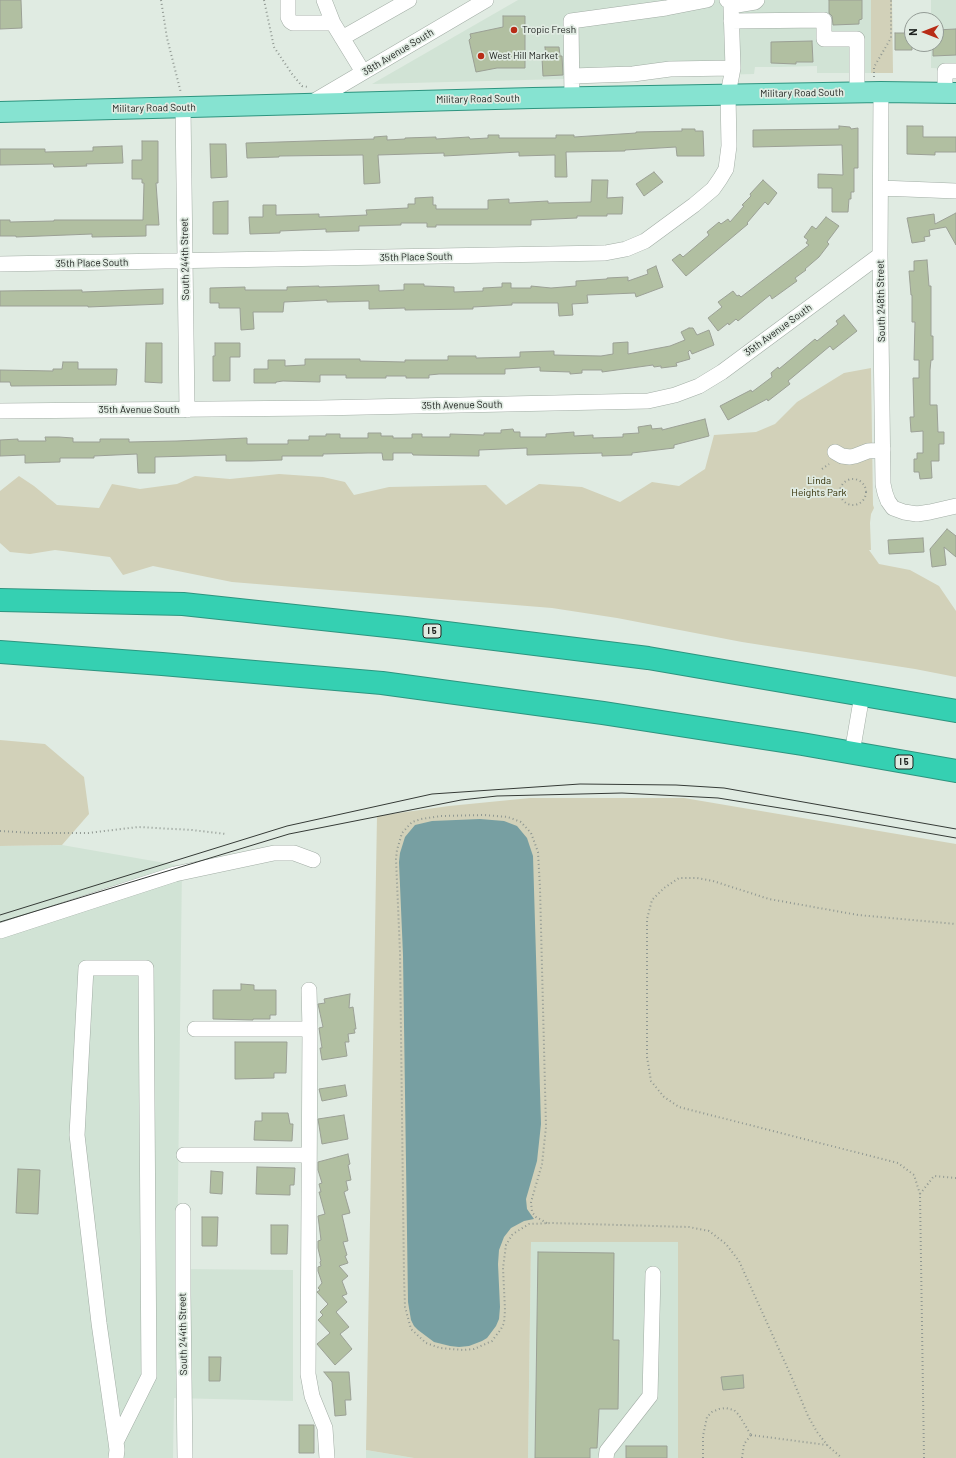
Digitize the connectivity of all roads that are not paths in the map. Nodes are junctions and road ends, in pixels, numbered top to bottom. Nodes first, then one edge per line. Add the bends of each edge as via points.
1 (288, 0) edge
2 (324, 0) edge
3 (409, 0) edge
4 (486, 0) edge
5 (707, 0) edge
6 (757, 0) edge
7 (729, 3) edge
8 (731, 21) junction
9 (333, 23) junction
10 (342, 38) junction
11 (732, 68) junction
12 (956, 71) edge
13 (363, 72) junction
14 (572, 76) junction
15 (869, 92) junction
16 (950, 93) edge
17 (728, 94) junction
18 (572, 98) junction
19 (310, 104) junction
20 (183, 108) junction
21 (0, 112) edge
22 (881, 188) junction
23 (956, 191) edge
24 (880, 255) junction
25 (185, 262) junction
26 (0, 264) edge
27 (187, 410) junction
28 (0, 411) edge
29 (883, 450) junction
30 (835, 452) dead end
31 (956, 506) edge
32 (0, 600) edge
33 (0, 652) edge
34 (862, 695) junction
35 (956, 711) edge
36 (852, 753) junction
37 (956, 771) edge
38 (313, 860) dead end
39 (0, 931) edge
40 (309, 990) dead end
41 (310, 1028) junction
42 (195, 1030) dead end
43 (184, 1155) dead end
44 (309, 1155) junction
45 (184, 1211) dead end
46 (653, 1274) dead end
47 (116, 1442) junction
48 (116, 1458) edge
49 (185, 1458) edge
50 (327, 1458) edge
51 (606, 1458) edge

1 - 9 street via 288,17 293,23
2 - 9 street
3 - 10 street
4 - 13 street, 38th Avenue South
5 - 14 street via 571,21
6 - 7 street
7 - 8 street, 35th Place South
8 - 11 street, 35th Place South
8 - 15 street, South 248th Street via 824,20 824,39 857,39
9 - 10 street
10 - 13 street
11 - 14 street via 670,69 633,74
11 - 17 street, 35th Place South
12 - 16 street via 945,71
13 - 19 street, 38th Avenue South
14 - 18 street
15 - 16 main road, Military Road South
15 - 17 main road, Military Road South
15 - 22 street, South 248th Street
17 - 18 main road, Military Road South
17 - 25 street, 35th Place South via 728,158 726,169 720,179 713,189 669,224 645,241 626,249 605,253
18 - 19 main road, Military Road South
19 - 20 main road, Military Road South
20 - 21 main road, Military Road South
20 - 25 street, South 244th Street
22 - 23 street
22 - 24 street, South 248th Street
24 - 27 street, 35th Avenue South via 722,372 699,386 675,395 648,401
24 - 29 street, South 248th Street
25 - 26 street, 35th Place South
25 - 27 street, South 244th Street
27 - 28 street, 35th Avenue South
29 - 30 street via 868,451 850,457
29 - 31 street, South 248th Street via 885,493 893,508 917,514
32 - 34 highway, I 5 via 183,604 406,628 648,658
33 - 36 highway, I 5 via 382,683 603,713
34 - 35 highway, I 5
34 - 36 street
36 - 37 highway, I 5
38 - 39 street via 294,853 274,853 175,874
40 - 41 street
41 - 42 street
41 - 44 street
43 - 44 street
44 - 50 street via 308,1374 312,1396 325,1428
45 - 49 street, South 244th Street
46 - 51 street via 650,1396 607,1451
47 - 47 street via 99,1323 78,1135 86,968 146,968 150,1376
47 - 48 street

